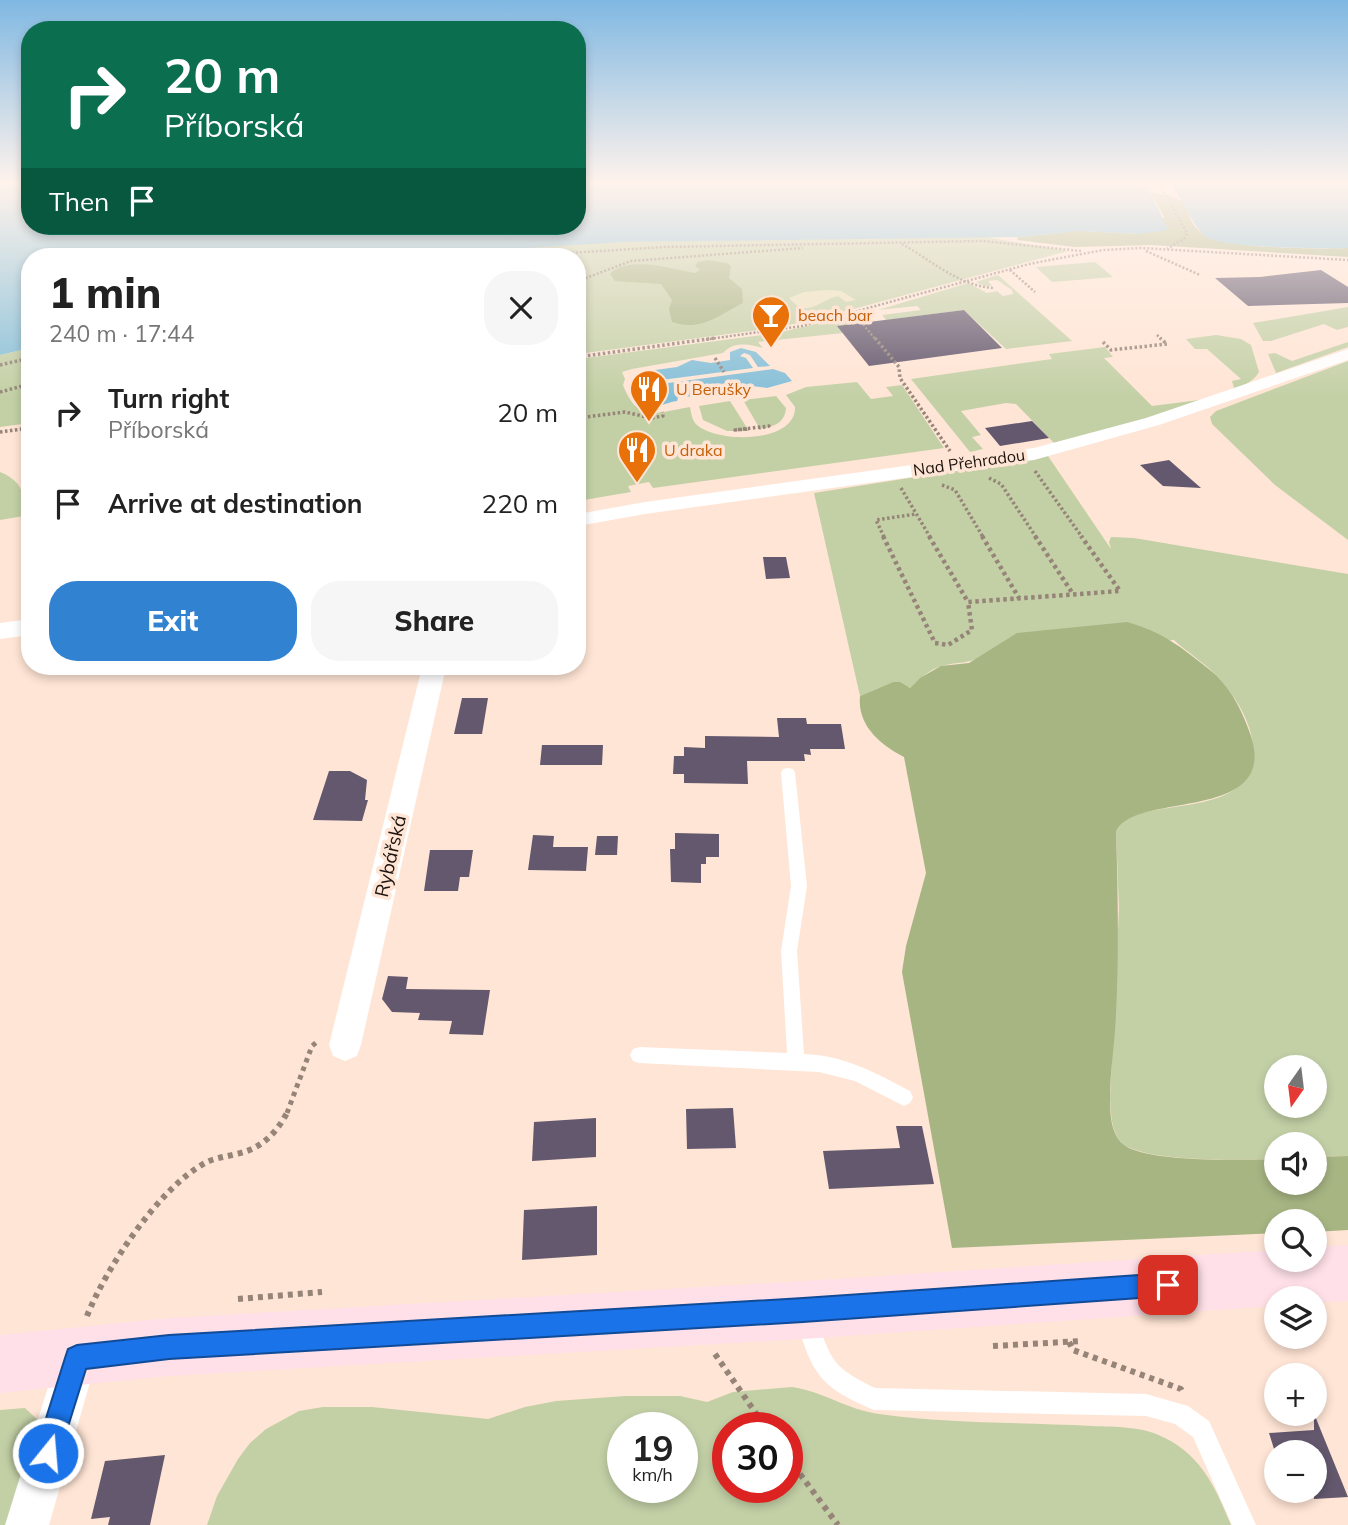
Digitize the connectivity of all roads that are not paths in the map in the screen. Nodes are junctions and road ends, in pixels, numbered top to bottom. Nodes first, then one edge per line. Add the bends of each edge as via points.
1 (1348, 354) edge
2 (586, 519) edge
3 (21, 628) edge
4 (0, 631) edge
5 (432, 675) edge
6 (788, 774) dead end
7 (348, 1033) road end
8 (639, 1055) dead end
9 (796, 1062) junction
10 (904, 1097) dead end
11 (1348, 1273) edge
12 (803, 1310) junction
13 (83, 1333) junction
14 (0, 1364) edge
15 (27, 1525) edge
16 (1244, 1525) edge

1 - 2 street, Nad Přehradou via 1180,414 1034,454
3 - 4 street
5 - 7 street, Rybářská
6 - 9 lane via 799,887 789,951
8 - 9 lane
9 - 10 lane via 858,1073
11 - 12 main road
12 - 13 main road via 169,1347
12 - 16 lane via 818,1358 836,1381 874,1399 1146,1405 1180,1414 1201,1429
13 - 14 main road
13 - 15 street

